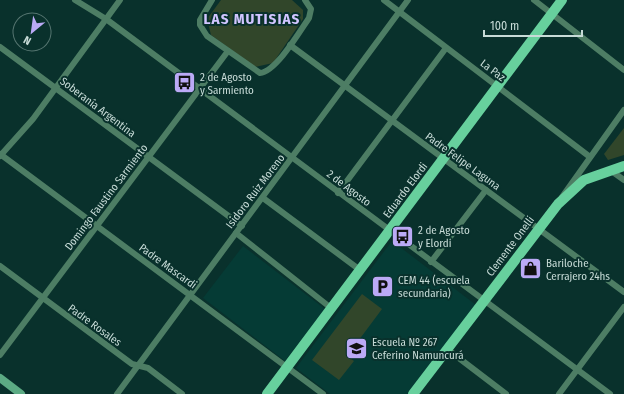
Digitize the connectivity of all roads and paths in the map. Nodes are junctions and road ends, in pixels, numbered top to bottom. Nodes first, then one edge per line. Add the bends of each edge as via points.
1 (75, 0) edge
2 (120, 0) edge
3 (212, 0) edge
4 (305, 0) edge
5 (384, 0) edge
6 (408, 0) edge
7 (534, 0) edge
8 (562, 0) edge
9 (399, 12) junction
10 (552, 13) junction
11 (106, 19) junction
12 (290, 45) junction
13 (0, 46) edge
14 (446, 48) junction
15 (228, 51) junction
16 (624, 70) edge
17 (346, 85) junction
18 (497, 86) junction
19 (55, 87) junction
20 (199, 89) junction
21 (624, 110) edge
22 (392, 121) junction
23 (0, 155) edge
24 (149, 157) junction
25 (590, 157) junction
26 (293, 158) junction
27 (443, 159) junction
28 (624, 166) edge
29 (610, 170) junction
30 (624, 180) edge
31 (486, 190) junction
32 (338, 193) junction
33 (263, 198) junction
34 (558, 204) junction
35 (97, 226) junction
36 (242, 226) junction
37 (538, 229) junction
38 (390, 230) junction
39 (236, 233) junction
40 (431, 262) junction
41 (0, 266) edge
42 (360, 270) junction
43 (624, 292) edge
44 (190, 294) junction
45 (43, 298) junction
46 (484, 301) junction
47 (624, 307) edge
48 (331, 308) junction
49 (447, 349) junction
50 (0, 355) edge
51 (138, 365) junction
52 (288, 367) junction
53 (577, 370) junction
54 (0, 378) edge
55 (21, 394) edge
56 (117, 394) edge
57 (182, 394) edge
58 (267, 394) edge
59 (323, 394) edge
60 (415, 394) edge
61 (506, 394) edge
62 (559, 394) edge
63 (610, 394) edge

1 - 11 street, 2 de Agosto
2 - 11 street
3 - 15 street via 202,14 200,25 207,36
4 - 12 street via 311,8 309,18
5 - 9 street, La Paz
6 - 9 street, Isidoro Ruiz Moreno
7 - 10 street
8 - 10 main road, Eduardo Elordi
9 - 14 street, La Paz
9 - 17 street, Isidoro Ruiz Moreno
10 - 16 street
10 - 18 main road, Eduardo Elordi
11 - 19 street
11 - 20 street, 2 de Agosto
12 - 15 street via 274,66 265,73 256,71
12 - 17 street, Padre Felipe Laguna
13 - 19 street, Soberanía Argentina
14 - 18 street, La Paz
14 - 22 street
15 - 20 street, Domingo Faustino Sarmiento
17 - 22 street, Padre Felipe Laguna
17 - 26 street, Isidoro Ruiz Moreno
18 - 25 street, La Paz
18 - 27 main road, Eduardo Elordi
19 - 23 street via 33,119
19 - 24 street, Soberanía Argentina
20 - 24 street, Domingo Faustino Sarmiento
20 - 26 street, 2 de Agosto
21 - 25 street, Clemente Onelli
22 - 27 street, Padre Felipe Laguna
22 - 32 street
23 - 35 street, Padre Mascardi
24 - 35 street, Domingo Faustino Sarmiento
24 - 36 street, Soberanía Argentina
25 - 34 street, Clemente Onelli
26 - 32 street, 2 de Agosto
26 - 33 street, Isidoro Ruiz Moreno
27 - 31 street, Padre Felipe Laguna
27 - 38 main road, Eduardo Elordi
28 - 29 main road
29 - 30 street
29 - 34 main road via 584,180
31 - 37 street, Padre Felipe Laguna
31 - 40 street
32 - 38 street, 2 de Agosto
33 - 36 street, Isidoro Ruiz Moreno
33 - 42 street
34 - 37 main road, Clemente Onelli
35 - 44 street, Padre Mascardi
35 - 45 street, Domingo Faustino Sarmiento
36 - 39 street, Isidoro Ruiz Moreno
37 - 43 street, Padre Felipe Laguna
37 - 46 main road, Clemente Onelli
38 - 40 street, 2 de Agosto
38 - 42 main road, Eduardo Elordi
39 - 44 street, Isidoro Ruiz Moreno
39 - 48 street
40 - 46 street, 2 de Agosto
41 - 45 street, Padre Rosales
42 - 48 main road, Eduardo Elordi
44 - 51 street, Isidoro Ruiz Moreno
44 - 52 street, Padre Mascardi
45 - 50 street, Domingo Faustino Sarmiento
45 - 51 street, Padre Rosales via 132,364
46 - 49 main road, Clemente Onelli
46 - 53 street, 2 de Agosto
47 - 53 street
48 - 52 main road, Eduardo Elordi
49 - 60 main road, Clemente Onelli
49 - 61 street
51 - 56 street, Isidoro Ruiz Moreno
51 - 57 street, Padre Rosales via 148,368
52 - 58 main road, Eduardo Elordi
52 - 59 street, Padre Mascardi
53 - 62 street
53 - 63 street, 2 de Agosto
54 - 55 street

